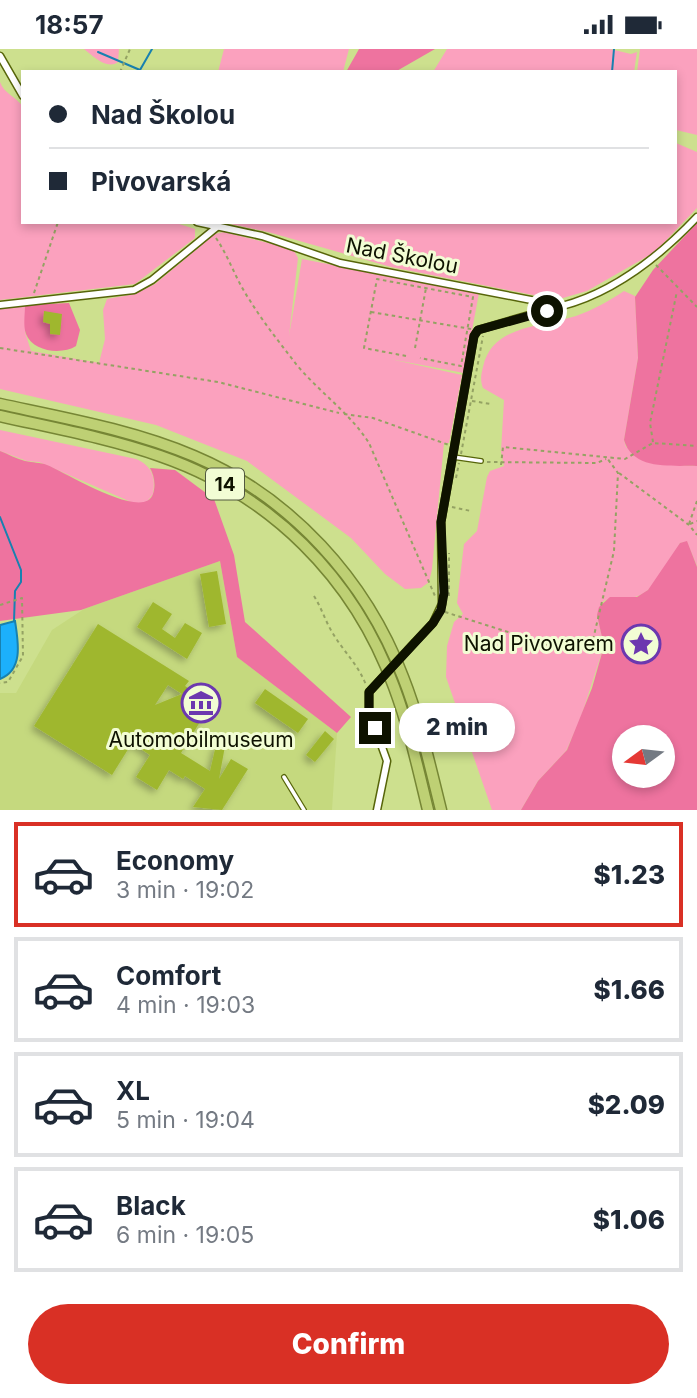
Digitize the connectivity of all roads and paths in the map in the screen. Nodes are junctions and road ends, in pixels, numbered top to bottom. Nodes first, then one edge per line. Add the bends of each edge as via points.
1 (130, 49) edge
2 (0, 56) edge
3 (121, 70) edge
4 (21, 93) edge
5 (697, 216) edge
6 (57, 224) edge
7 (202, 224) edge
8 (214, 229) junction
9 (656, 265) dead end
10 (426, 288) junction
11 (677, 291) junction
12 (31, 301) junction
13 (0, 305) edge
14 (562, 306) junction
15 (697, 307) edge
16 (370, 312) junction
17 (419, 321) junction
18 (467, 328) junction
19 (472, 329) dead end
20 (485, 332) dead end
21 (0, 348) edge
22 (415, 348) dead end
23 (406, 356) dead end
24 (420, 358) dead end
25 (471, 400) junction
26 (0, 404) edge
27 (491, 404) dead end
28 (341, 414) junction
29 (0, 416) edge
30 (653, 443) junction
31 (697, 445) edge
32 (455, 446) junction
33 (461, 451) junction
34 (466, 452) dead end
35 (456, 457) junction
36 (607, 458) junction
37 (481, 461) joint
38 (459, 465) junction
39 (463, 465) dead end
40 (501, 465) junction
41 (618, 473) junction
42 (455, 486) dead end
43 (453, 496) dead end
44 (697, 501) edge
45 (451, 507) junction
46 (471, 511) dead end
47 (450, 514) dead end
48 (697, 515) edge
49 (692, 516) junction
50 (697, 521) edge
51 (689, 525) junction
52 (697, 535) edge
53 (449, 551) dead end
54 (314, 596) dead end
55 (0, 605) edge
56 (442, 607) junction
57 (0, 683) edge
58 (369, 692) junction
59 (285, 777) dead end
60 (304, 810) edge
61 (377, 810) edge
62 (428, 810) edge
63 (441, 810) edge

1 - 3 path
2 - 4 street
5 - 14 street via 638,269 586,299
6 - 12 path
7 - 8 street, Nad Školou
8 - 12 street via 134,290
8 - 14 street, Nad Školou via 262,236 340,263
8 - 28 path via 261,317
9 - 11 path
10 - 16 path via 377,279
10 - 17 path
10 - 18 path via 473,296
11 - 15 path
11 - 30 path via 650,423
12 - 13 street
14 - 32 street via 478,330
16 - 17 path
16 - 23 path via 364,348
17 - 18 path
17 - 22 path
18 - 19 path
18 - 24 path via 461,366
20 - 25 path
21 - 28 path via 218,382
25 - 27 path
25 - 33 path
26 - 63 highway, 14 via 195,456 260,491 287,512 339,565 374,616 403,677
28 - 32 path via 373,418
28 - 56 path via 369,443
29 - 62 highway, 14 via 160,456 224,484 265,509 308,548 355,607 381,656 394,686
30 - 31 path
30 - 36 path via 625,459
32 - 35 street
33 - 34 path
33 - 35 path
35 - 37 lane
35 - 38 path
35 - 56 street via 441,522
36 - 40 path via 597,463
36 - 40 path via 503,447
36 - 41 path
37 - 40 path
38 - 39 path
38 - 42 path
41 - 51 path
41 - 56 path via 614,551 591,648 568,651
43 - 45 path
44 - 49 path
45 - 46 path
45 - 47 path
48 - 49 path
49 - 51 path
50 - 51 path
51 - 52 path
53 - 56 path via 451,590
54 - 58 path via 331,631 360,669
55 - 57 path via 22,599 23,656 8,682
56 - 58 street, bridge
58 - 61 street via 369,711 387,761
59 - 60 lane

